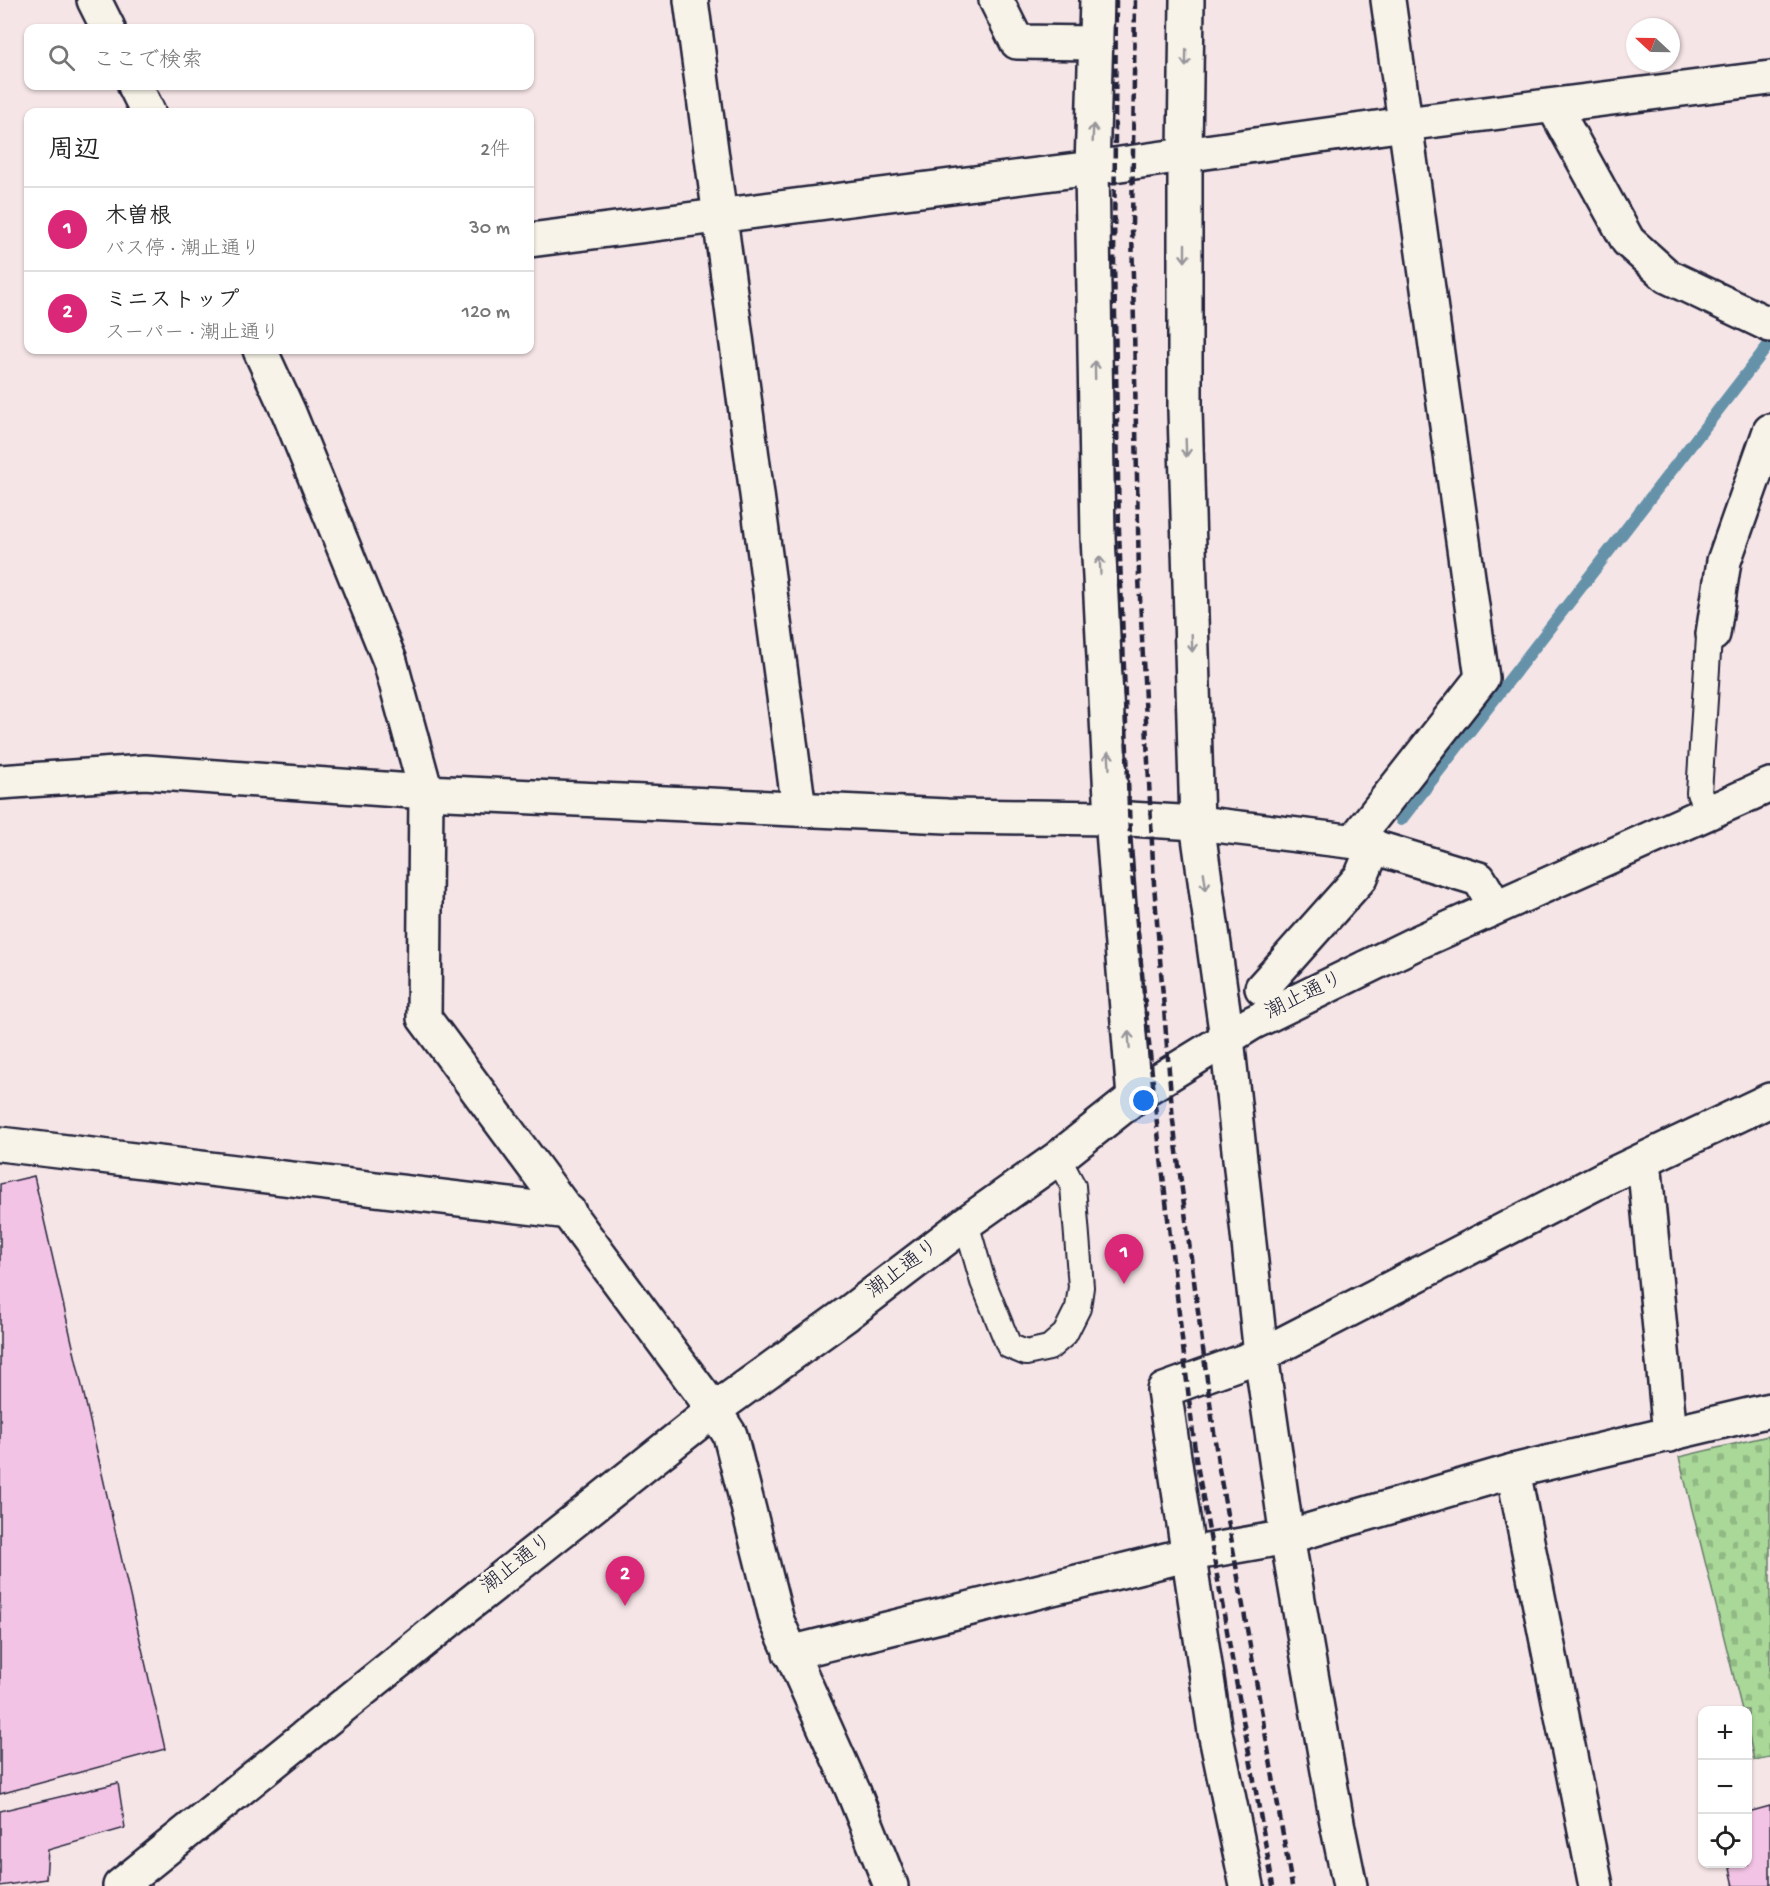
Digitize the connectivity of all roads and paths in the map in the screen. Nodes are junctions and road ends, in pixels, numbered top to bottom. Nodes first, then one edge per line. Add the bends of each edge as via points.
1 (94, 0) edge
2 (691, 0) edge
3 (996, 0) edge
4 (1096, 0) edge
5 (1187, 0) edge
6 (1388, 0) edge
7 (106, 24) edge
8 (1096, 43) junction
9 (1770, 78) edge
10 (137, 90) edge
11 (1554, 107) junction
12 (146, 108) edge
13 (1404, 124) junction
14 (1185, 155) junction
15 (1092, 168) junction
16 (719, 216) junction
17 (534, 239) edge
18 (1770, 325) edge
19 (262, 354) edge
20 (1770, 431) edge
21 (1713, 634) joint
22 (0, 782) edge
23 (1770, 785) edge
24 (426, 792) junction
25 (799, 809) junction
26 (1708, 813) junction
27 (1112, 818) junction
28 (1197, 823) junction
29 (1365, 844) junction
30 (1496, 907) junction
31 (1262, 987) dead end
32 (1227, 1038) junction
33 (1134, 1098) junction
34 (1770, 1100) edge
35 (0, 1143) edge
36 (1058, 1158) junction
37 (1644, 1160) junction
38 (569, 1212) junction
39 (966, 1223) junction
40 (1261, 1355) junction
41 (714, 1410) junction
42 (1770, 1410) edge
43 (1670, 1435) junction
44 (1514, 1471) junction
45 (1287, 1537) junction
46 (1190, 1554) junction
47 (790, 1653) junction
48 (120, 1886) edge
49 (891, 1886) edge
50 (1247, 1886) edge
51 (1350, 1886) edge
52 (1596, 1886) edge

1 - 7 street
2 - 16 street
3 - 8 street via 1017,42
4 - 8 street
5 -> 14 street
6 - 13 street
15 -> 8 street
9 - 11 street
10 - 12 street
11 - 13 street
11 - 18 street via 1628,241 1667,276
13 - 14 street
13 - 29 street via 1482,678 1361,832
14 - 15 street
14 -> 28 street via 1185,410
15 - 16 street
27 -> 15 street via 1098,537
16 - 17 street
16 - 25 street
19 - 24 street via 390,661
20 - 21 street via 1724,561
21 - 26 lane via 1709,637 1699,793
22 - 24 street via 145,772
23 - 26 street, 潮止通り
24 - 25 street
24 - 38 street via 424,1018
25 - 27 street
26 - 30 street, 潮止通り
27 - 28 street
33 -> 27 street
28 - 29 street
28 -> 32 street
29 - 30 street via 1479,879
29 - 31 street via 1361,877
30 - 32 street, 潮止通り via 1273,1012
32 - 33 street, 潮止通り
32 - 40 street
33 - 36 street, 潮止通り
34 - 37 street
35 - 38 street
36 - 39 street, 潮止通り
36 - 39 lane via 1073,1186 1081,1287 1078,1308 1065,1334 1049,1348 1026,1353 1008,1346
37 - 40 street
37 - 43 street
38 - 41 street
39 - 41 street, 潮止通り
40 - 45 street
40 - 46 street via 1164,1390
41 - 47 street via 730,1435 777,1621
41 - 48 street, 潮止通り
42 - 43 street
43 - 44 street
44 - 45 street
44 - 52 street
45 - 46 street
45 - 51 street
46 - 47 street
46 - 50 street via 1215,1732
47 - 49 street via 854,1793

